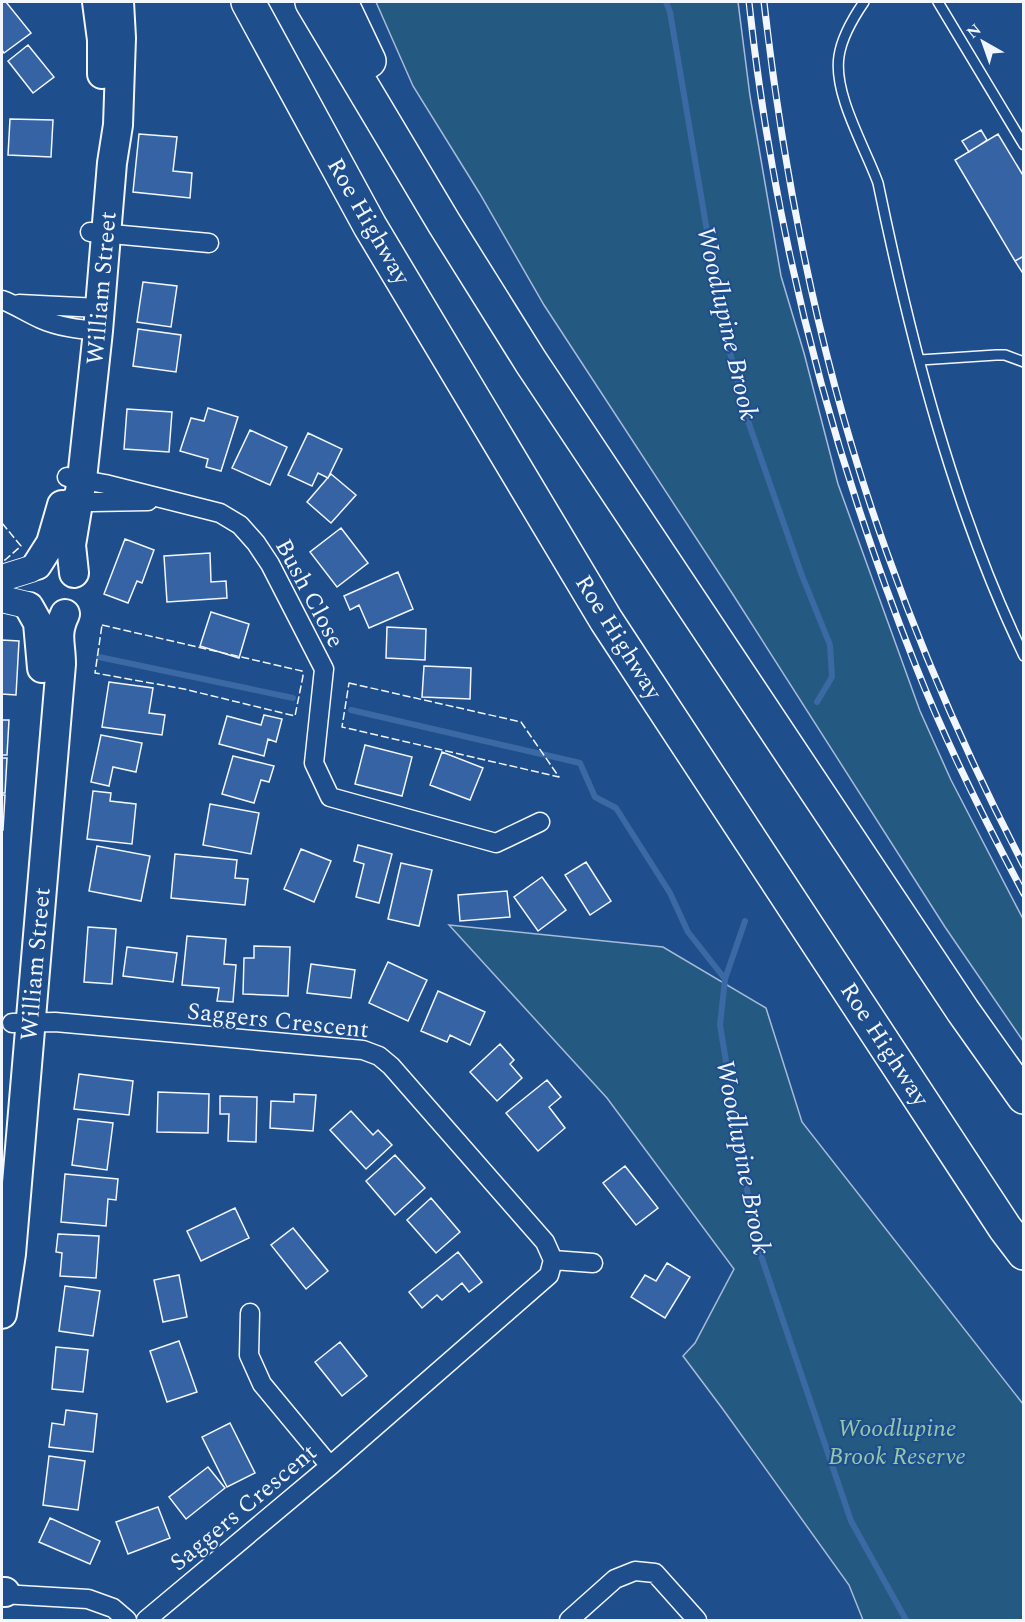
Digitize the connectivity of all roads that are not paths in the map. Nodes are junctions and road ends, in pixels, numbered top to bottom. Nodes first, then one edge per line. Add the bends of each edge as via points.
1 (98, 2) edge
2 (120, 2) edge
3 (248, 2) edge
4 (312, 2) edge
5 (341, 2) edge
6 (864, 2) edge
7 (938, 2) edge
8 (1023, 145) edge
9 (444, 223) junction
10 (98, 233) junction
11 (209, 243) dead end
12 (8, 302) edge
13 (91, 319) junction
14 (920, 360) junction
15 (1023, 362) edge
16 (72, 488) junction
17 (34, 567) junction
18 (74, 573) junction
19 (2, 578) edge
20 (19, 604) edge
21 (65, 614) junction
22 (1023, 656) edge
23 (540, 822) dead end
24 (21, 1023) junction
25 (1023, 1097) edge
26 (12, 1126) edge
27 (2, 1147) edge
28 (2, 1250) edge
29 (1023, 1253) edge
30 (553, 1260) junction
31 (593, 1263) dead end
32 (4, 1274) edge
33 (250, 1313) dead end
34 (2, 1314) edge
35 (330, 1466) junction
36 (2, 1591) edge
37 (127, 1620) edge
38 (146, 1620) edge
39 (569, 1620) edge
40 (698, 1620) edge

1 - 10 main road, William Street via 103,122 97,162
2 - 10 main road, William Street via 118,124
3 - 29 highway, Roe Highway via 370,226 606,620
4 - 9 highway
5 - 9 highway
6 - 14 lane via 843,39 839,76 852,124 878,183
7 - 8 lane
9 - 25 highway via 663,562
10 - 11 street
10 - 13 main road, William Street
12 - 13 street via 60,326
13 - 16 main road, William Street
14 - 15 lane via 1005,355
14 - 22 lane via 962,502
16 - 17 main road, William Street via 51,543
16 - 18 main road, William Street
16 - 23 street, Bush Close via 105,484 220,513 240,525 256,543 324,669 314,763 330,797 496,843
17 - 18 main road via 60,562
17 - 19 street
17 - 20 main road via 26,577
18 - 21 main road via 80,591
20 - 21 main road via 48,618
20 - 24 main road, William Street via 38,623 43,683
21 - 24 main road, William Street via 59,626 61,664
24 - 26 main road, William Street
24 - 27 main road via 12,1109
24 - 30 street, Saggers Crescent via 55,1022 363,1050 379,1056 392,1066 545,1242
26 - 28 main road
26 - 32 main road, William Street via 11,1254
30 - 31 street
30 - 35 street, Saggers Crescent via 549,1275
32 - 34 main road, William Street
33 - 35 street via 249,1355 262,1384
35 - 38 street, Saggers Crescent
36 - 37 street via 88,1599 113,1608
39 - 40 street via 615,1579 635,1571 655,1573

